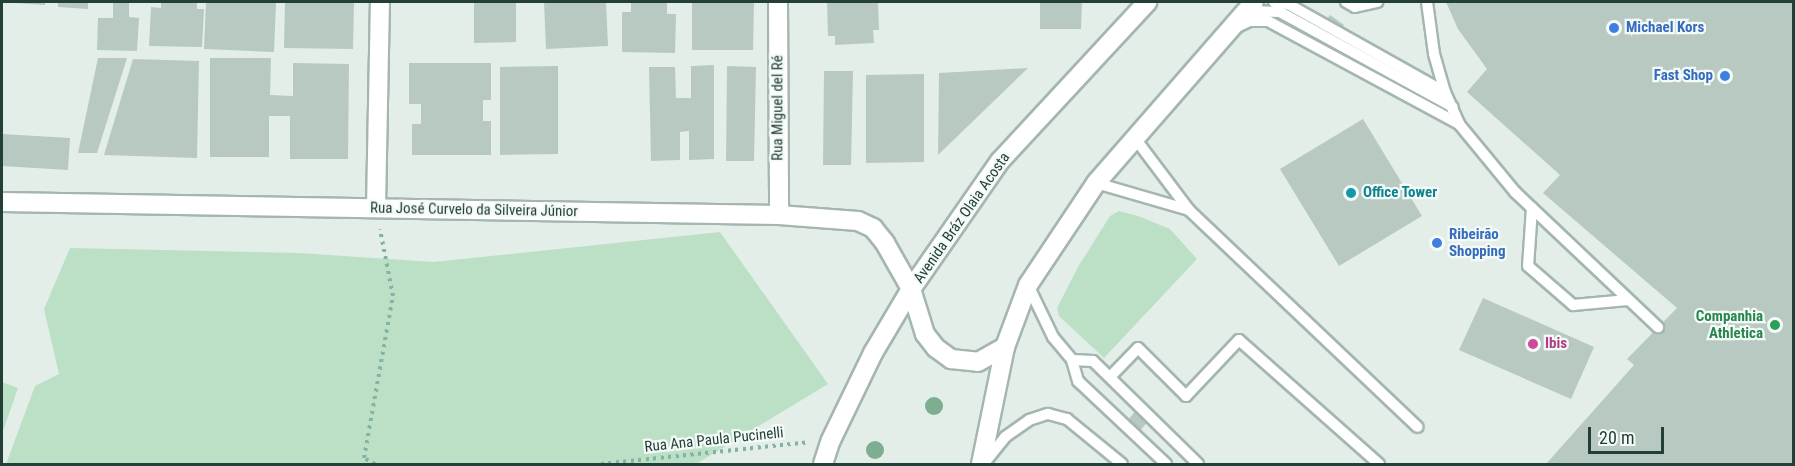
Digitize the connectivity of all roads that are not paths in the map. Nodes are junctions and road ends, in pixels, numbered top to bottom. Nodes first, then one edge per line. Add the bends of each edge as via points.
1 (380, 2) edge
2 (778, 2) edge
3 (1147, 2) edge
4 (1274, 2) edge
5 (1346, 2) edge
6 (1377, 2) edge
7 (1427, 2) edge
8 (1252, 7) edge
9 (1131, 10) edge
10 (1226, 32) junction
11 (1445, 92) junction
12 (1454, 107) junction
13 (1459, 124) junction
14 (1134, 137) junction
15 (1096, 183) junction
16 (2, 201) edge
17 (376, 208) junction
18 (1532, 208) junction
19 (1189, 210) junction
20 (779, 215) junction
21 (1028, 285) junction
22 (911, 290) junction
23 (1628, 300) junction
24 (1658, 327) dead end
25 (1005, 347) junction
26 (1072, 360) junction
27 (1110, 377) junction
28 (1418, 428) dead end
29 (823, 465) edge
30 (982, 465) edge
31 (1122, 465) edge
32 (1166, 465) edge
33 (1198, 465) edge
34 (1379, 465) edge

1 - 17 street
2 - 20 street, Rua Miguel del Ré
3 - 9 street, Avenida Bráz Olaia Acosta
4 - 11 lane via 1288,4
5 - 6 lane via 1355,7
7 - 11 lane via 1434,54
8 - 10 street
8 - 12 lane via 1253,11 1280,12
9 - 22 street, Avenida Bráz Olaia Acosta via 1000,161
10 - 13 lane via 1250,21 1268,21
10 - 14 street
11 - 12 lane
12 - 13 lane
13 - 18 lane
14 - 15 street
14 - 19 lane
15 - 19 lane
15 - 21 street
16 - 17 street, Rua José Curvelo da Silveira Júnior
17 - 20 street, Rua José Curvelo da Silveira Júnior
18 - 23 lane
18 - 23 lane via 1528,266 1573,304
19 - 28 lane
20 - 22 street, Rua José Curvelo da Silveira Júnior via 858,221 873,228
21 - 25 street
21 - 26 lane via 1053,337
22 - 25 street, Rua José Curvelo da Silveira Júnior via 925,334 951,359 978,362
22 - 29 street, Avenida Bráz Olaia Acosta via 873,353
23 - 24 lane
25 - 30 street
26 - 27 lane via 1094,361
26 - 32 lane via 1078,381
27 - 33 lane
27 - 34 lane via 1138,348 1186,396 1239,340
30 - 31 lane via 1005,437 1029,420 1048,414 1067,419

